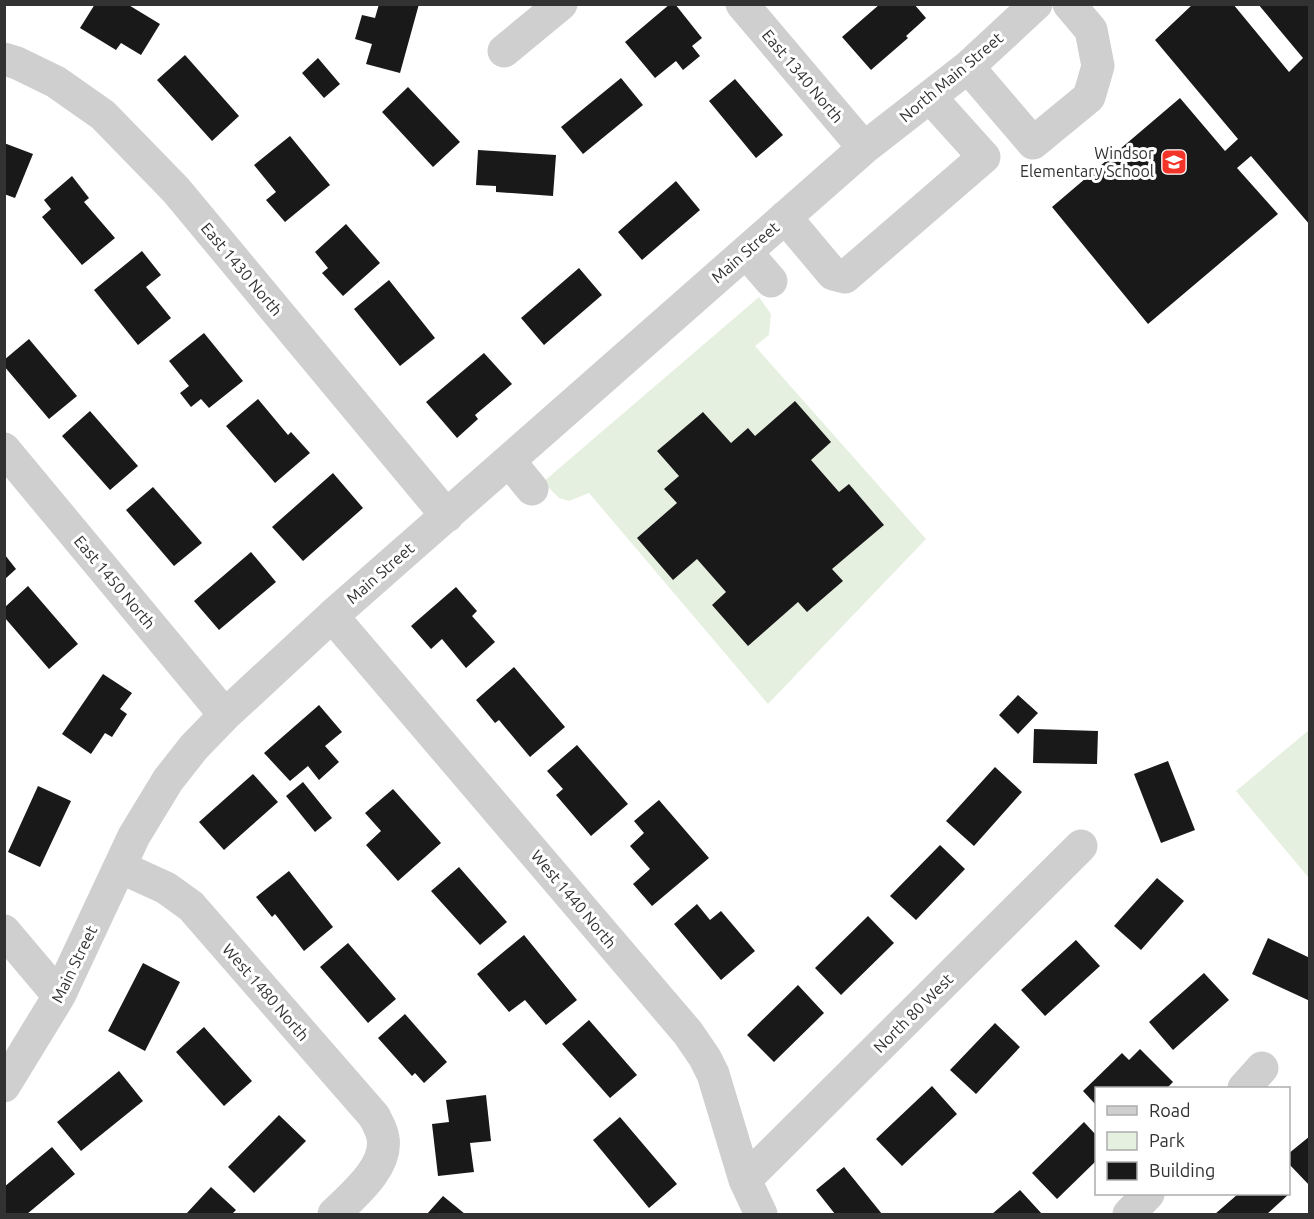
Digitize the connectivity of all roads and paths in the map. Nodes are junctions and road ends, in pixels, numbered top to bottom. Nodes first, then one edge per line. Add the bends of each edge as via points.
1 (561, 4) edge
2 (742, 4) edge
3 (1036, 4) edge
4 (1069, 4) edge
5 (504, 51) dead end
6 (4, 59) edge
7 (968, 67) junction
8 (930, 97) junction
9 (864, 148) junction
10 (785, 217) junction
11 (746, 252) junction
12 (771, 281) dead end
13 (4, 449) edge
14 (509, 461) junction
15 (532, 489) dead end
16 (447, 516) junction
17 (332, 616) junction
18 (225, 715) junction
19 (1081, 846) dead end
20 (120, 867) junction
21 (4, 931) edge
22 (59, 996) junction
23 (4, 1086) edge
24 (745, 1180) junction
25 (334, 1215) edge
26 (761, 1215) edge

1 - 5 street
2 - 9 street, East 1340 North
3 - 7 street, North Main Street
4 - 7 street via 1091,30 1098,66 1089,97 1034,142
6 - 16 street, East 1430 North via 56,82 104,116 176,190
7 - 8 street, North Main Street
8 - 9 street, North Main Street
8 - 10 street via 984,157 845,277 833,274
9 - 10 street, Main Street
10 - 11 street, Main Street
11 - 12 street
11 - 14 street, Main Street
13 - 18 street, East 1450 North
14 - 15 street
14 - 16 street, Main Street
16 - 17 street, Main Street
17 - 18 street, Main Street
17 - 24 street, West 1440 North via 688,1033 713,1074
18 - 20 street, Main Street via 168,780
19 - 24 street, North 80 West
20 - 22 street, Main Street
20 - 25 street, West 1480 North via 166,888 191,906 374,1116 383,1137 381,1160
21 - 22 street
22 - 23 street, Main Street
24 - 26 street, West 1440 North

